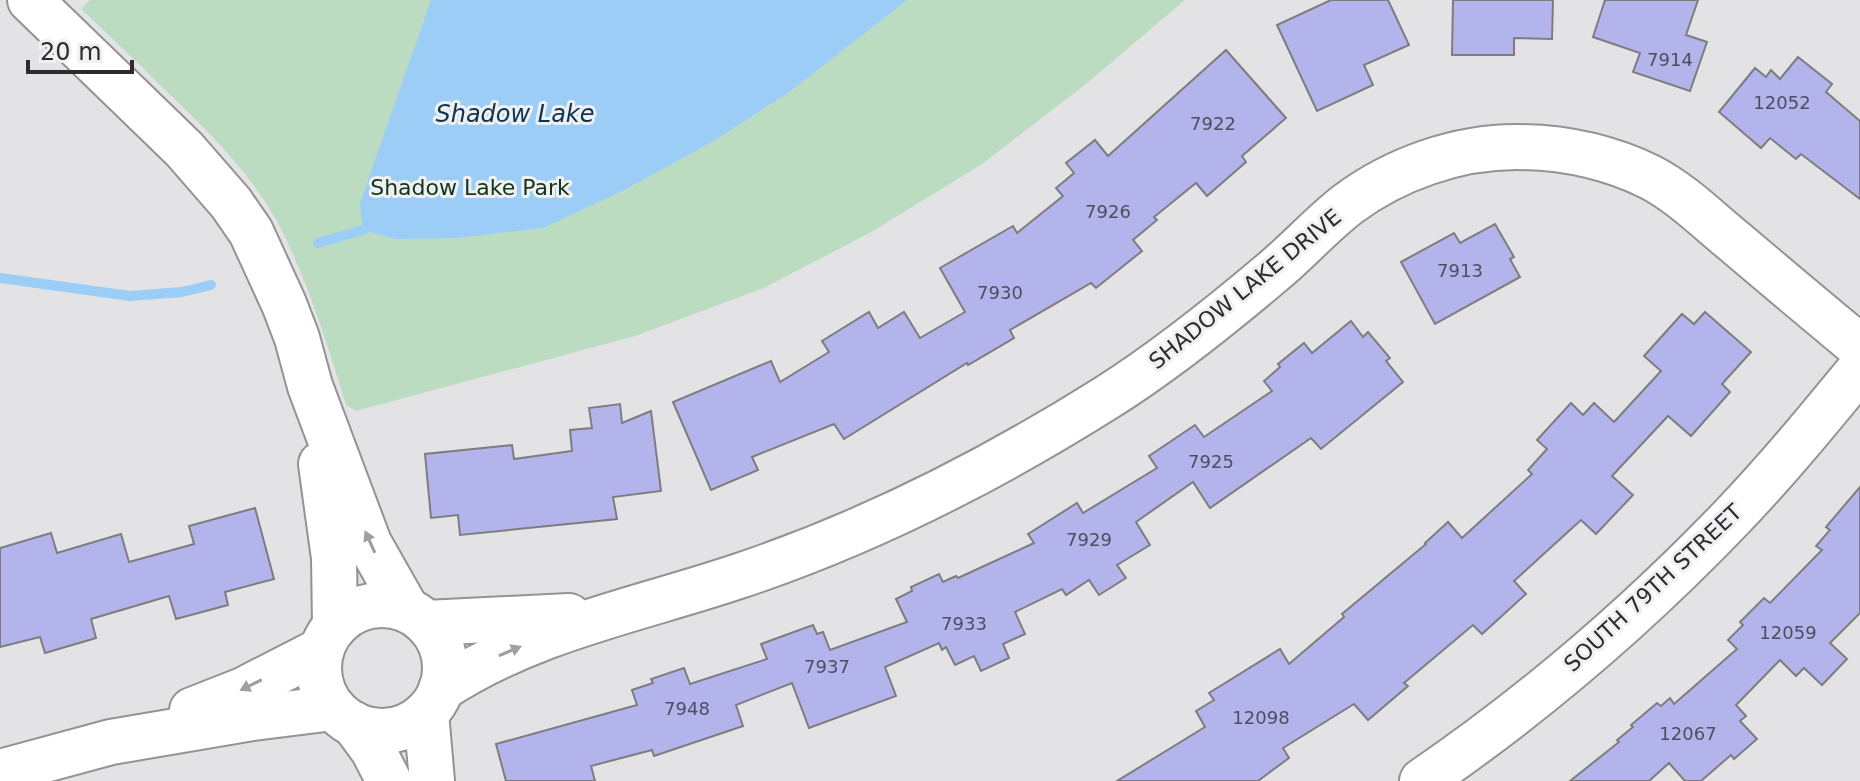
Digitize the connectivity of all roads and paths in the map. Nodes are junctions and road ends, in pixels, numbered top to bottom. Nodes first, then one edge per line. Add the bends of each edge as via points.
1 (30, 0) edge
2 (1860, 347) edge
3 (1860, 369) edge
4 (310, 386) junction
5 (608, 614) junction
6 (416, 617) junction
7 (328, 638) junction
8 (434, 701) junction
9 (344, 716) junction
10 (111, 742) junction
11 (0, 772) edge
12 (389, 781) edge
13 (432, 781) edge
14 (1422, 781) edge

1 - 4 street via 184,149 231,203 271,271
2 - 5 street, SHADOW LAKE DRIVE via 1654,179 1619,164 1551,148 1473,150 1376,184 1171,352 1108,397 960,483 793,556
3 - 14 street, SOUTH 79TH STREET via 1733,516 1674,574 1567,669
6 -> 4 street via 369,543
4 - 7 street via 334,558
5 - 6 street, SHADOW LAKE DRIVE
8 -> 5 street, SHADOW LAKE DRIVE via 505,652
6 - 7 street via 376,605 361,609
6 - 8 street via 441,647 444,661
7 - 9 street via 320,681
7 -> 10 street via 243,690
8 - 9 street via 413,723 384,731
8 - 13 street
9 - 10 street via 253,718
9 - 12 street via 373,750
10 - 11 street

